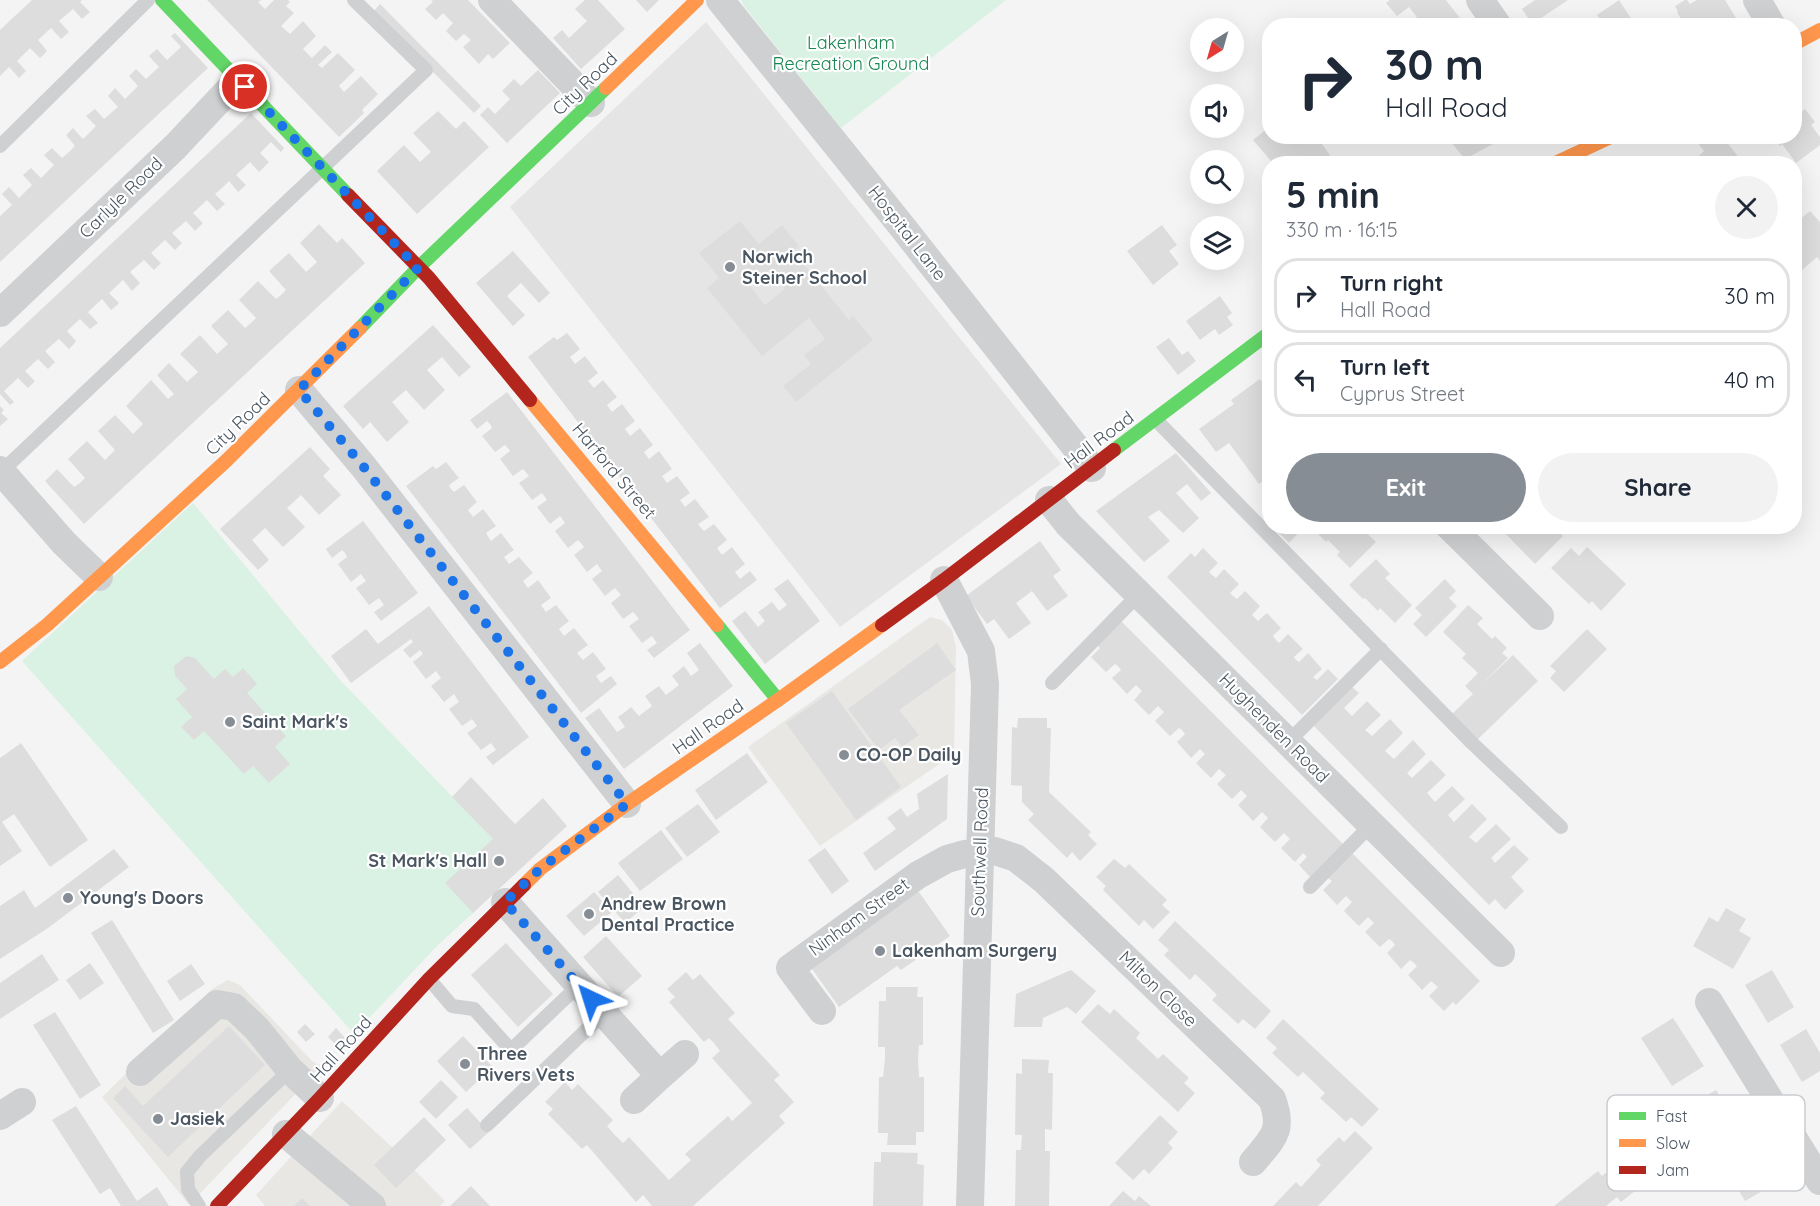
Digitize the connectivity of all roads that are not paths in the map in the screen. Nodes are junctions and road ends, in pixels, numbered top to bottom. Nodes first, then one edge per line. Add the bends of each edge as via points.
1 (148, 0) edge
2 (162, 0) edge
3 (354, 0) edge
4 (492, 0) edge
5 (697, 0) edge
6 (720, 0) edge
7 (1480, 0) edge
8 (1757, 0) edge
9 (1492, 18) edge
10 (1767, 18) edge
11 (1820, 30) edge
12 (1802, 40) edge
13 (238, 80) junction
14 (591, 103) junction
15 (1580, 144) edge
16 (0, 146) edge
17 (1564, 156) edge
18 (322, 168) junction
19 (418, 268) junction
20 (0, 314) edge
21 (1262, 338) edge
22 (299, 390) junction
23 (1156, 420) junction
24 (1092, 468) junction
25 (1, 470) edge
26 (1049, 500) junction
27 (1262, 528) edge
28 (1268, 534) edge
29 (1457, 534) edge
30 (99, 577) junction
31 (944, 580) junction
32 (1139, 594) junction
33 (1540, 616) dead end
34 (1381, 649) junction
35 (0, 662) edge
36 (1052, 683) dead end
37 (778, 700) junction
38 (1288, 742) junction
39 (627, 804) junction
40 (1371, 825) junction
41 (1561, 827) dead end
42 (980, 853) junction
43 (1311, 887) dead end
44 (505, 902) junction
45 (1501, 953) dead end
46 (429, 979) junction
47 (579, 985) junction
48 (1709, 1002) dead end
49 (822, 1011) dead end
50 (603, 1014) junction
51 (685, 1054) dead end
52 (290, 1070) junction
53 (140, 1072) dead end
54 (660, 1076) junction
55 (1767, 1095) edge
56 (320, 1098) junction
57 (634, 1100) dead end
58 (487, 1125) dead end
59 (285, 1134) junction
60 (1805, 1157) edge
61 (1253, 1162) dead end
62 (1820, 1181) edge
63 (199, 1206) edge
64 (217, 1206) edge
65 (372, 1206) edge
66 (970, 1206) edge

1 - 16 lane
2 - 13 street, Harford Street
3 - 18 lane via 426,70
4 - 14 street
5 - 14 street, City Road
6 - 24 street, Hospital Lane
7 - 9 street
8 - 10 street
11 - 12 street
13 - 18 street, Harford Street
13 - 20 street, Carlyle Road via 175,147
14 - 19 street, City Road
15 - 17 street
18 - 19 street, Harford Street
18 - 25 lane
19 - 22 street, City Road
19 - 37 street, Harford Street
21 - 23 street, Hall Road
22 - 30 street, City Road
22 - 39 street
23 - 24 street, Hall Road
23 - 27 lane
24 - 26 street, Hall Road
25 - 30 street
26 - 31 street, Hall Road
26 - 32 street, Hughenden Road
28 - 34 lane
29 - 33 street
30 - 35 street, City Road
31 - 37 street, Hall Road
31 - 42 street, Southwell Road via 981,651 985,684
32 - 36 lane
32 - 38 street, Hughenden Road
34 - 38 lane
34 - 41 lane
37 - 39 street, Hall Road
38 - 40 street, Hughenden Road
39 - 44 street, Hall Road via 540,869
40 - 43 lane
40 - 45 street, Hughenden Road
42 - 49 street, Ninham Street via 947,859 918,875 790,968
42 - 61 street, Milton Close via 995,852 1029,867 1272,1099 1278,1116 1275,1134
42 - 66 street, Southwell Road
44 - 46 street, Hall Road
44 - 47 street
46 - 47 lane via 452,1006 474,1009 511,1050
46 - 56 street, Hall Road
47 - 50 street
48 - 55 street
50 - 54 street
50 - 58 lane
51 - 54 street
52 - 53 street via 234,1007 218,1004 182,1024
52 - 56 street
52 - 63 lane via 187,1172 188,1189
54 - 57 street
56 - 59 street, Hall Road
59 - 64 street, Hall Road
59 - 65 street
60 - 62 street

